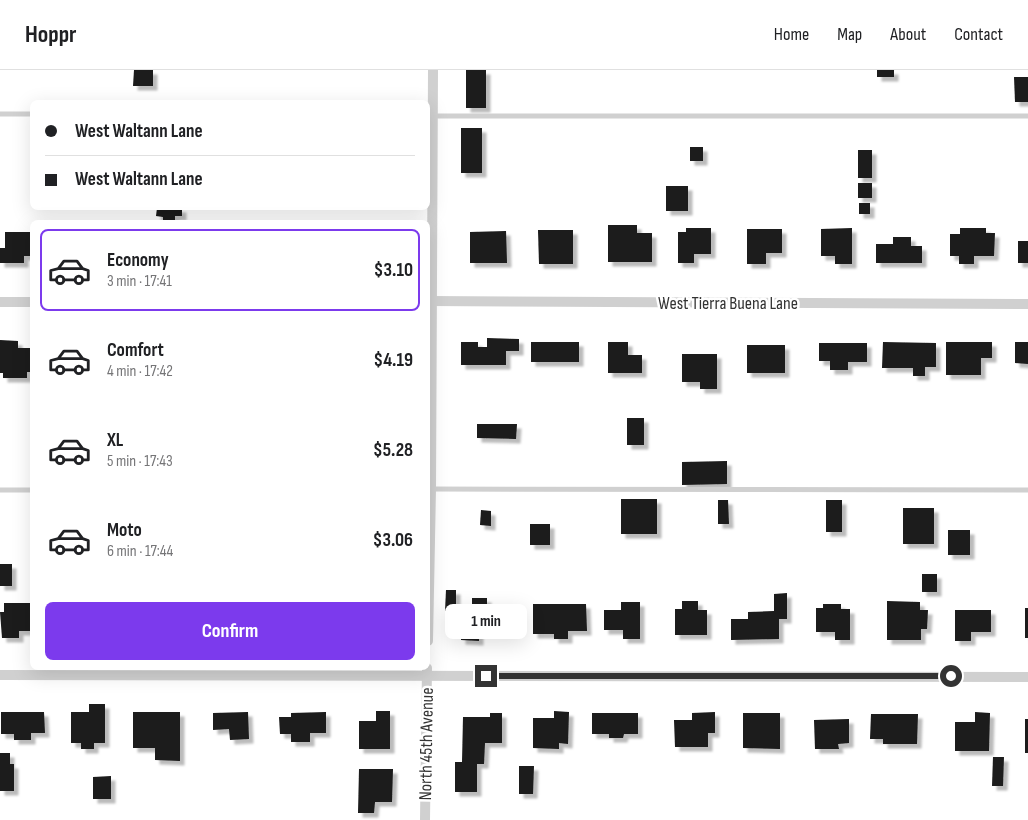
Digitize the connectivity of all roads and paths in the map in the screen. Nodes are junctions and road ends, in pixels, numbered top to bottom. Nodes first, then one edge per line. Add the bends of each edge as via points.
1 (433, 70) edge
2 (0, 114) edge
3 (30, 114) edge
4 (430, 116) edge
5 (1028, 116) edge
6 (430, 301) edge
7 (0, 302) edge
8 (30, 302) edge
9 (1028, 304) edge
10 (430, 489) edge
11 (0, 490) edge
12 (30, 490) edge
13 (1028, 490) edge
14 (427, 671) edge
15 (0, 675) edge
16 (1028, 677) edge
17 (425, 820) edge

1 - 4 street
2 - 3 lane
4 - 5 lane
4 - 6 street
6 - 9 street, West Tierra Buena Lane
7 - 8 street
10 - 13 lane
11 - 12 lane
14 - 15 street
14 - 16 street
14 - 17 street, North 45th Avenue

